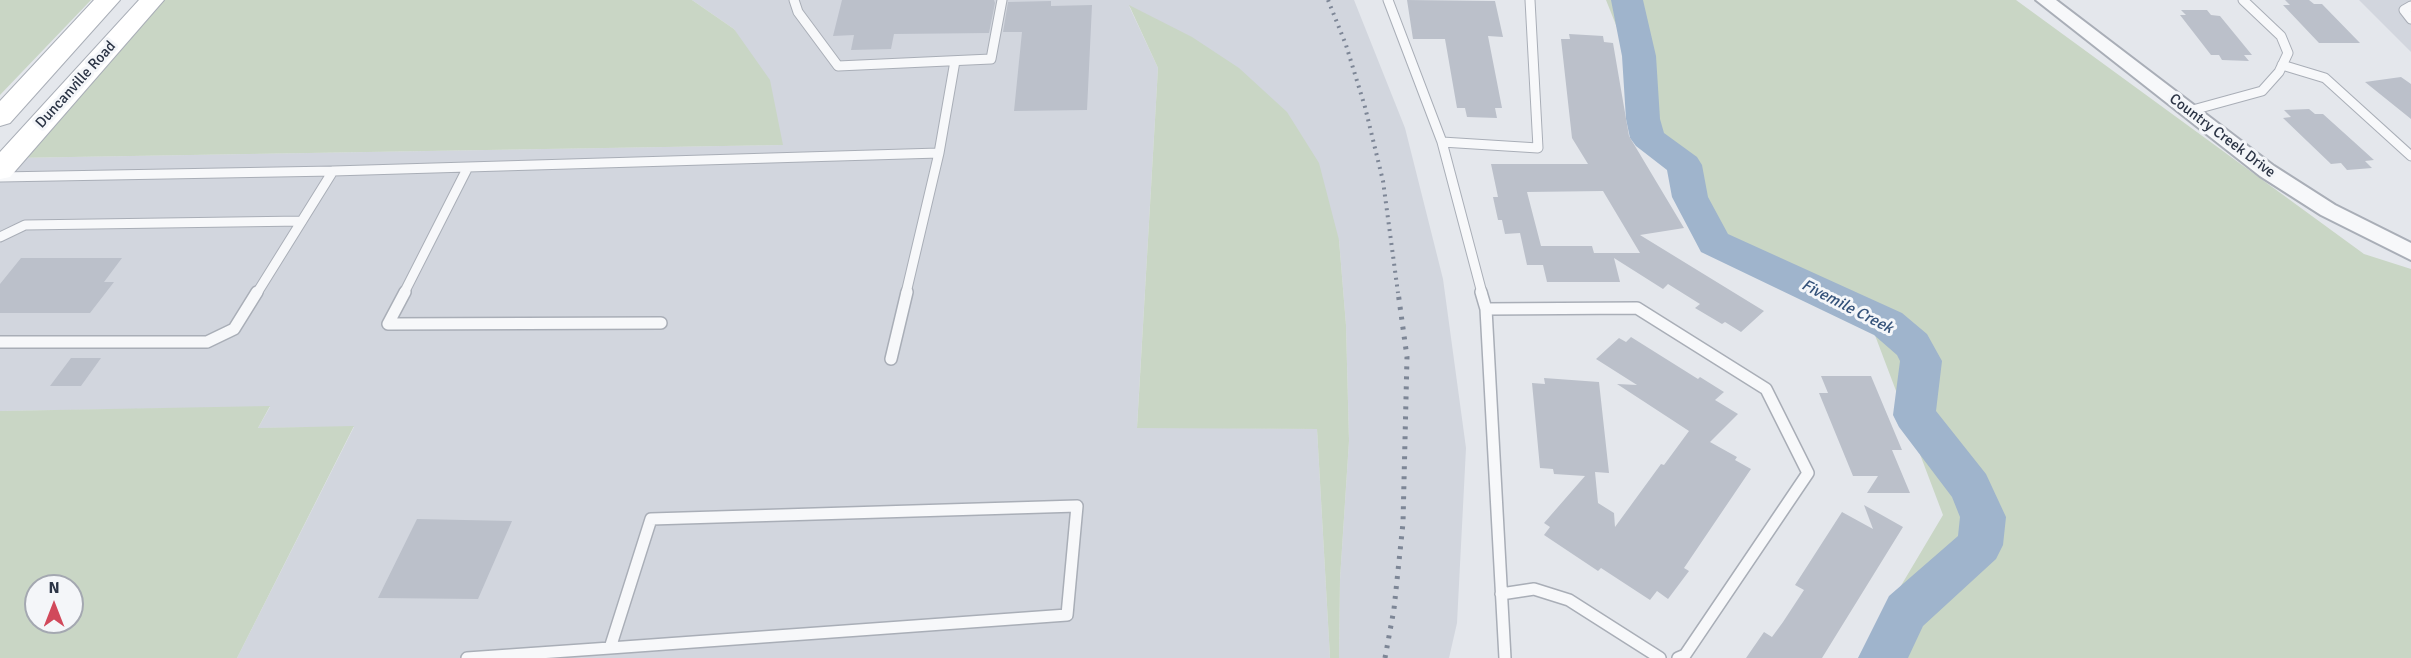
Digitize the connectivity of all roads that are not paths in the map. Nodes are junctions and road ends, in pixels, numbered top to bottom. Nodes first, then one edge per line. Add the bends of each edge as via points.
1 (108, 0) edge
2 (152, 0) edge
3 (794, 0) edge
4 (1002, 0) edge
5 (1388, 0) edge
6 (1530, 0) edge
7 (2045, 0) edge
8 (2243, 0) edge
9 (2411, 6) edge
10 (2411, 19) edge
11 (955, 61) junction
12 (2282, 65) junction
13 (2189, 111) junction
14 (0, 117) edge
15 (1442, 142) junction
16 (939, 153) junction
17 (2411, 156) edge
18 (468, 167) junction
19 (0, 170) edge
20 (333, 171) junction
21 (0, 177) edge
22 (302, 221) junction
23 (0, 237) edge
24 (2411, 252) edge
25 (1486, 309) junction
26 (661, 323) dead end
27 (0, 342) edge
28 (891, 359) dead end
29 (1501, 594) junction
30 (610, 648) junction
31 (467, 658) edge
32 (1504, 658) edge
33 (1660, 658) edge
34 (1678, 658) edge

1 - 14 main road
2 - 19 main road, Duncanville Road
3 - 11 lane via 798,12 838,66
4 - 11 lane via 991,58
5 - 15 lane
6 - 15 lane via 1538,148
7 - 13 street, Country Creek Drive
8 - 12 lane via 2281,36 2288,53
9 - 10 lane via 2404,10
11 - 16 lane
12 - 13 lane via 2262,91
12 - 17 lane via 2325,78
13 - 24 street, Country Creek Drive via 2267,171 2328,210
15 - 25 lane
16 - 18 lane
16 - 28 lane
18 - 20 lane
18 - 26 lane via 388,324
20 - 21 lane
20 - 22 lane
22 - 23 lane via 25,225
22 - 27 lane via 234,329 207,342
25 - 29 lane
25 - 34 lane via 1638,308 1767,389 1808,473 1685,655
29 - 32 lane
29 - 33 lane via 1534,589 1569,600
30 - 30 lane via 1067,615 1077,506 651,519
30 - 31 lane

